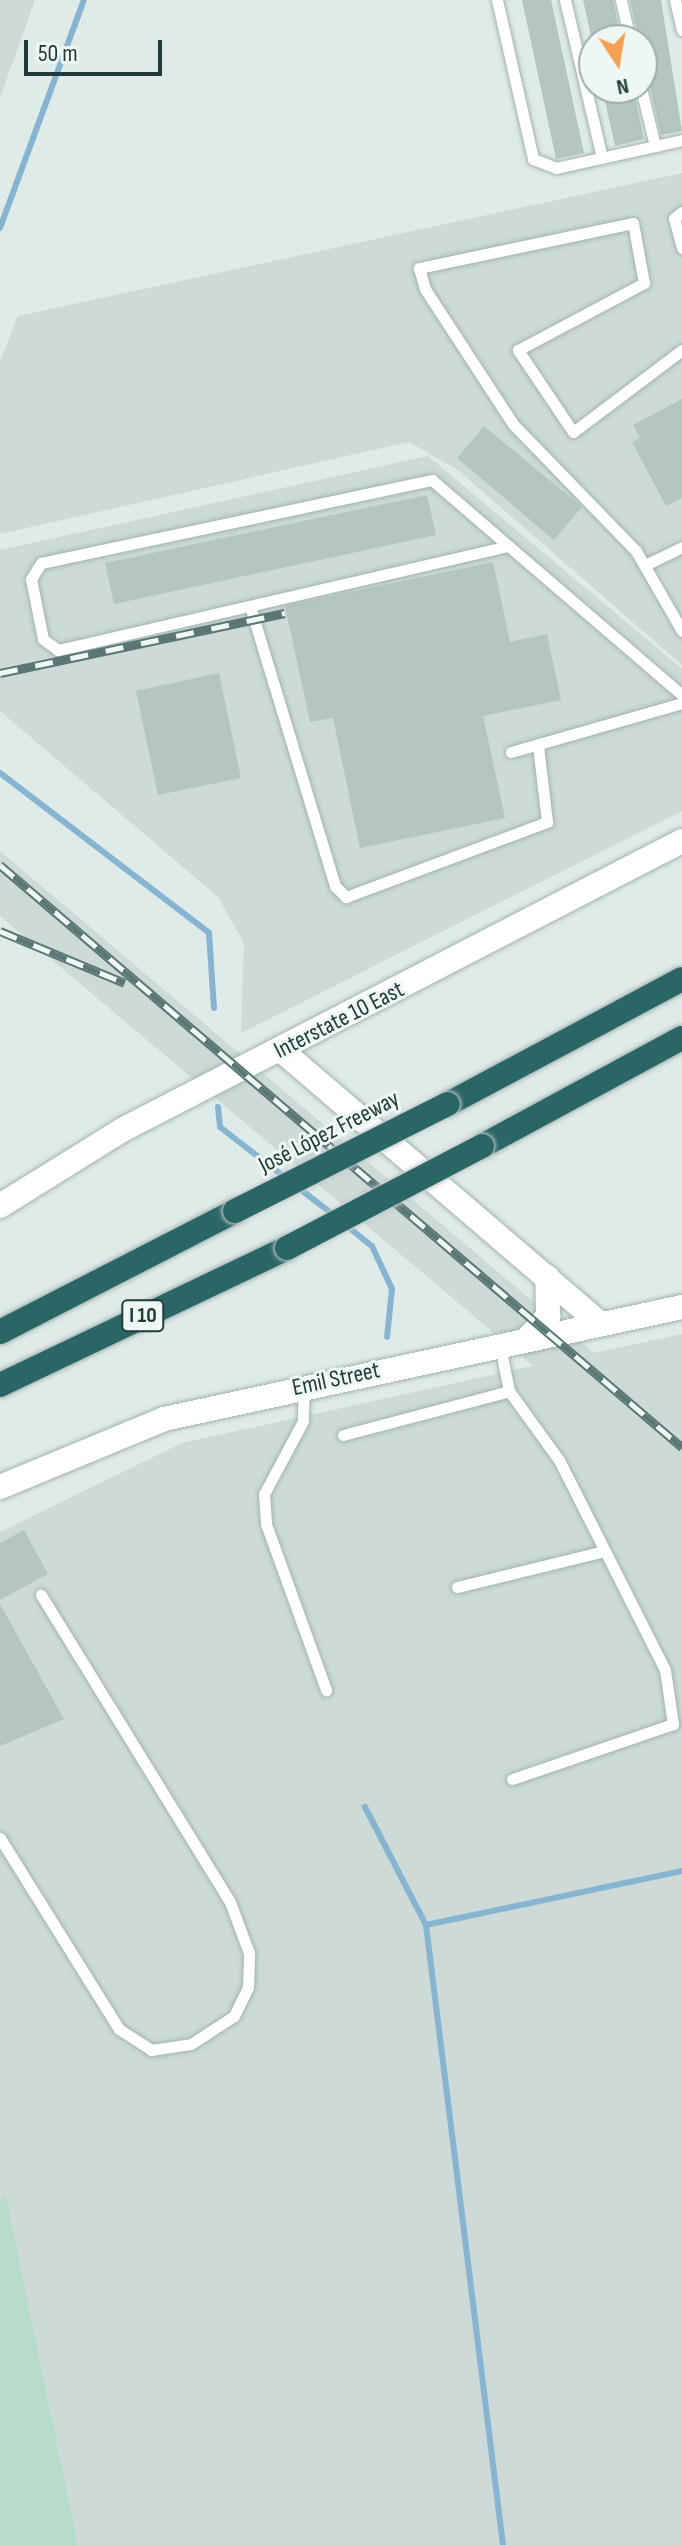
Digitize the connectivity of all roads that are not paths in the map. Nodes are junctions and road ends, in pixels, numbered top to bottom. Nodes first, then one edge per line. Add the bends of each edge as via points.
1 (497, 0) edge
2 (565, 0) edge
3 (621, 0) edge
4 (675, 0) edge
5 (626, 24) edge
6 (682, 30) edge
7 (645, 104) edge
8 (682, 140) edge
9 (655, 146) junction
10 (602, 158) junction
11 (682, 212) edge
12 (682, 248) edge
13 (682, 350) edge
14 (504, 547) junction
15 (682, 547) edge
16 (645, 565) junction
17 (250, 606) junction
18 (682, 631) edge
19 (682, 695) edge
20 (682, 703) edge
21 (538, 745) junction
22 (511, 752) dead end
23 (682, 841) edge
24 (682, 979) edge
25 (682, 1038) edge
26 (282, 1051) junction
27 (0, 1206) edge
28 (547, 1277) junction
29 (682, 1307) edge
30 (600, 1324) junction
31 (0, 1332) edge
32 (526, 1340) junction
33 (500, 1345) junction
34 (0, 1385) edge
35 (304, 1386) junction
36 (509, 1391) junction
37 (343, 1435) dead end
38 (0, 1487) edge
39 (605, 1551) junction
40 (457, 1587) dead end
41 (41, 1595) dead end
42 (326, 1690) dead end
43 (512, 1779) dead end
44 (0, 1838) edge

1 - 10 lane via 533,159 556,168
2 - 10 lane
3 - 5 lane
4 - 6 lane
7 - 9 lane
8 - 9 lane
9 - 10 lane
11 - 12 lane via 674,218
13 - 16 lane via 573,432 518,350 644,283 633,223 419,268 425,289 513,424
14 - 17 lane
14 - 17 lane via 447,485 432,480 33,568 49,649
14 - 19 lane
15 - 16 lane
16 - 18 lane
17 - 21 lane via 335,886 346,897 547,822
20 - 21 lane
21 - 22 lane
23 - 26 main road, Interstate 10 East
24 - 31 highway, José López Freeway / I 10, bridge
25 - 34 highway, I 10, bridge via 287,1248
26 - 27 main road, Interstate 10 East via 122,1130
26 - 28 main road
28 - 30 main road
28 - 32 main road via 548,1316
29 - 30 main road, Emil Street
30 - 32 main road, Emil Street
32 - 33 main road, Emil Street
33 - 35 main road, Emil Street
33 - 36 lane
35 - 38 main road, Emil Street via 164,1419
35 - 42 lane via 303,1421 264,1494 266,1524
36 - 37 lane
36 - 39 lane via 559,1460
39 - 40 lane
39 - 43 lane via 665,1670 673,1724
41 - 44 lane via 230,1902 249,1953 248,1987 234,2016 191,2044 151,2050 119,2029

